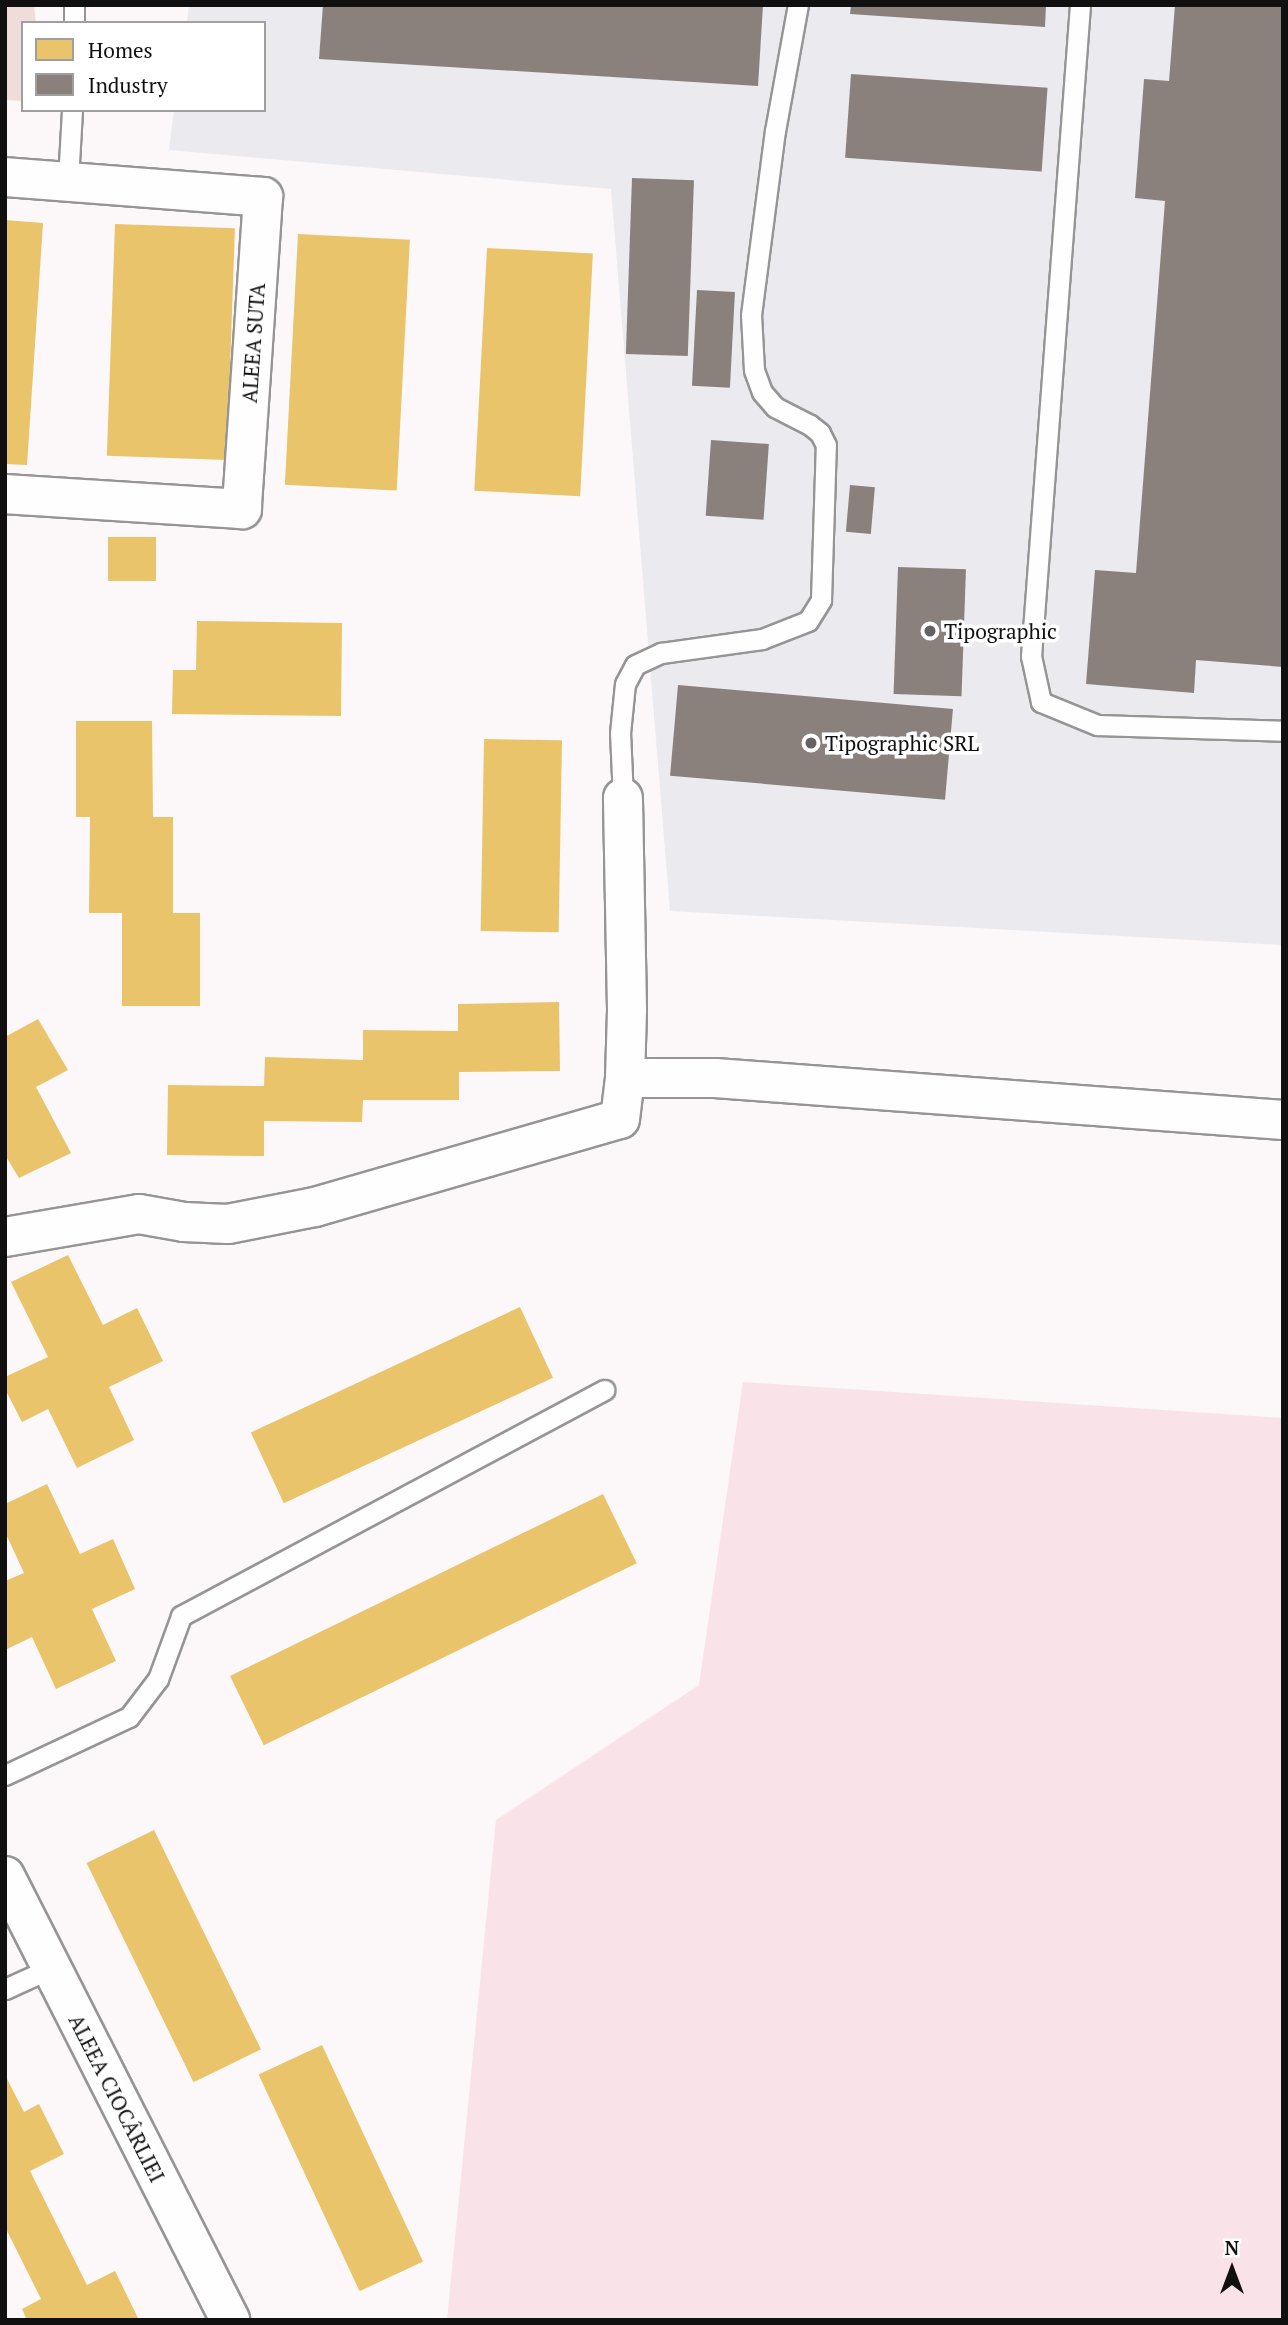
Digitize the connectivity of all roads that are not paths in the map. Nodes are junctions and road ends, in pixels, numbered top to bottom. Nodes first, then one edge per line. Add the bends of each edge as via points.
1 (798, 5) edge
2 (1080, 5) edge
3 (72, 112) edge
4 (5, 177) edge
5 (68, 180) junction
6 (5, 494) edge
7 (1283, 731) edge
8 (623, 798) joint
9 (625, 1078) junction
10 (1283, 1120) edge
11 (5, 1237) edge
12 (604, 1390) dead end
13 (5, 1775) edge
14 (5, 1876) edge
15 (51, 1968) junction
16 (5, 1989) edge
17 (230, 2320) edge

1 - 8 lane via 775,131 751,314 754,370 762,392 775,407 820,433 826,445 821,600 808,621 762,639 661,653 635,665 625,684 620,733
2 - 7 lane via 1031,656 1041,702 1097,725
3 - 5 lane
4 - 5 street, ALEEA SUTA
5 - 6 street, ALEEA SUTA via 262,197 242,509
8 - 9 street
9 - 10 street via 715,1078
9 - 11 street via 620,1119 315,1207 228,1224 139,1214
12 - 13 lane via 181,1616 158,1679 130,1717
14 - 15 street, ALEEA CIOCÂRLIEI
15 - 16 lane
15 - 17 street, ALEEA CIOCÂRLIEI

